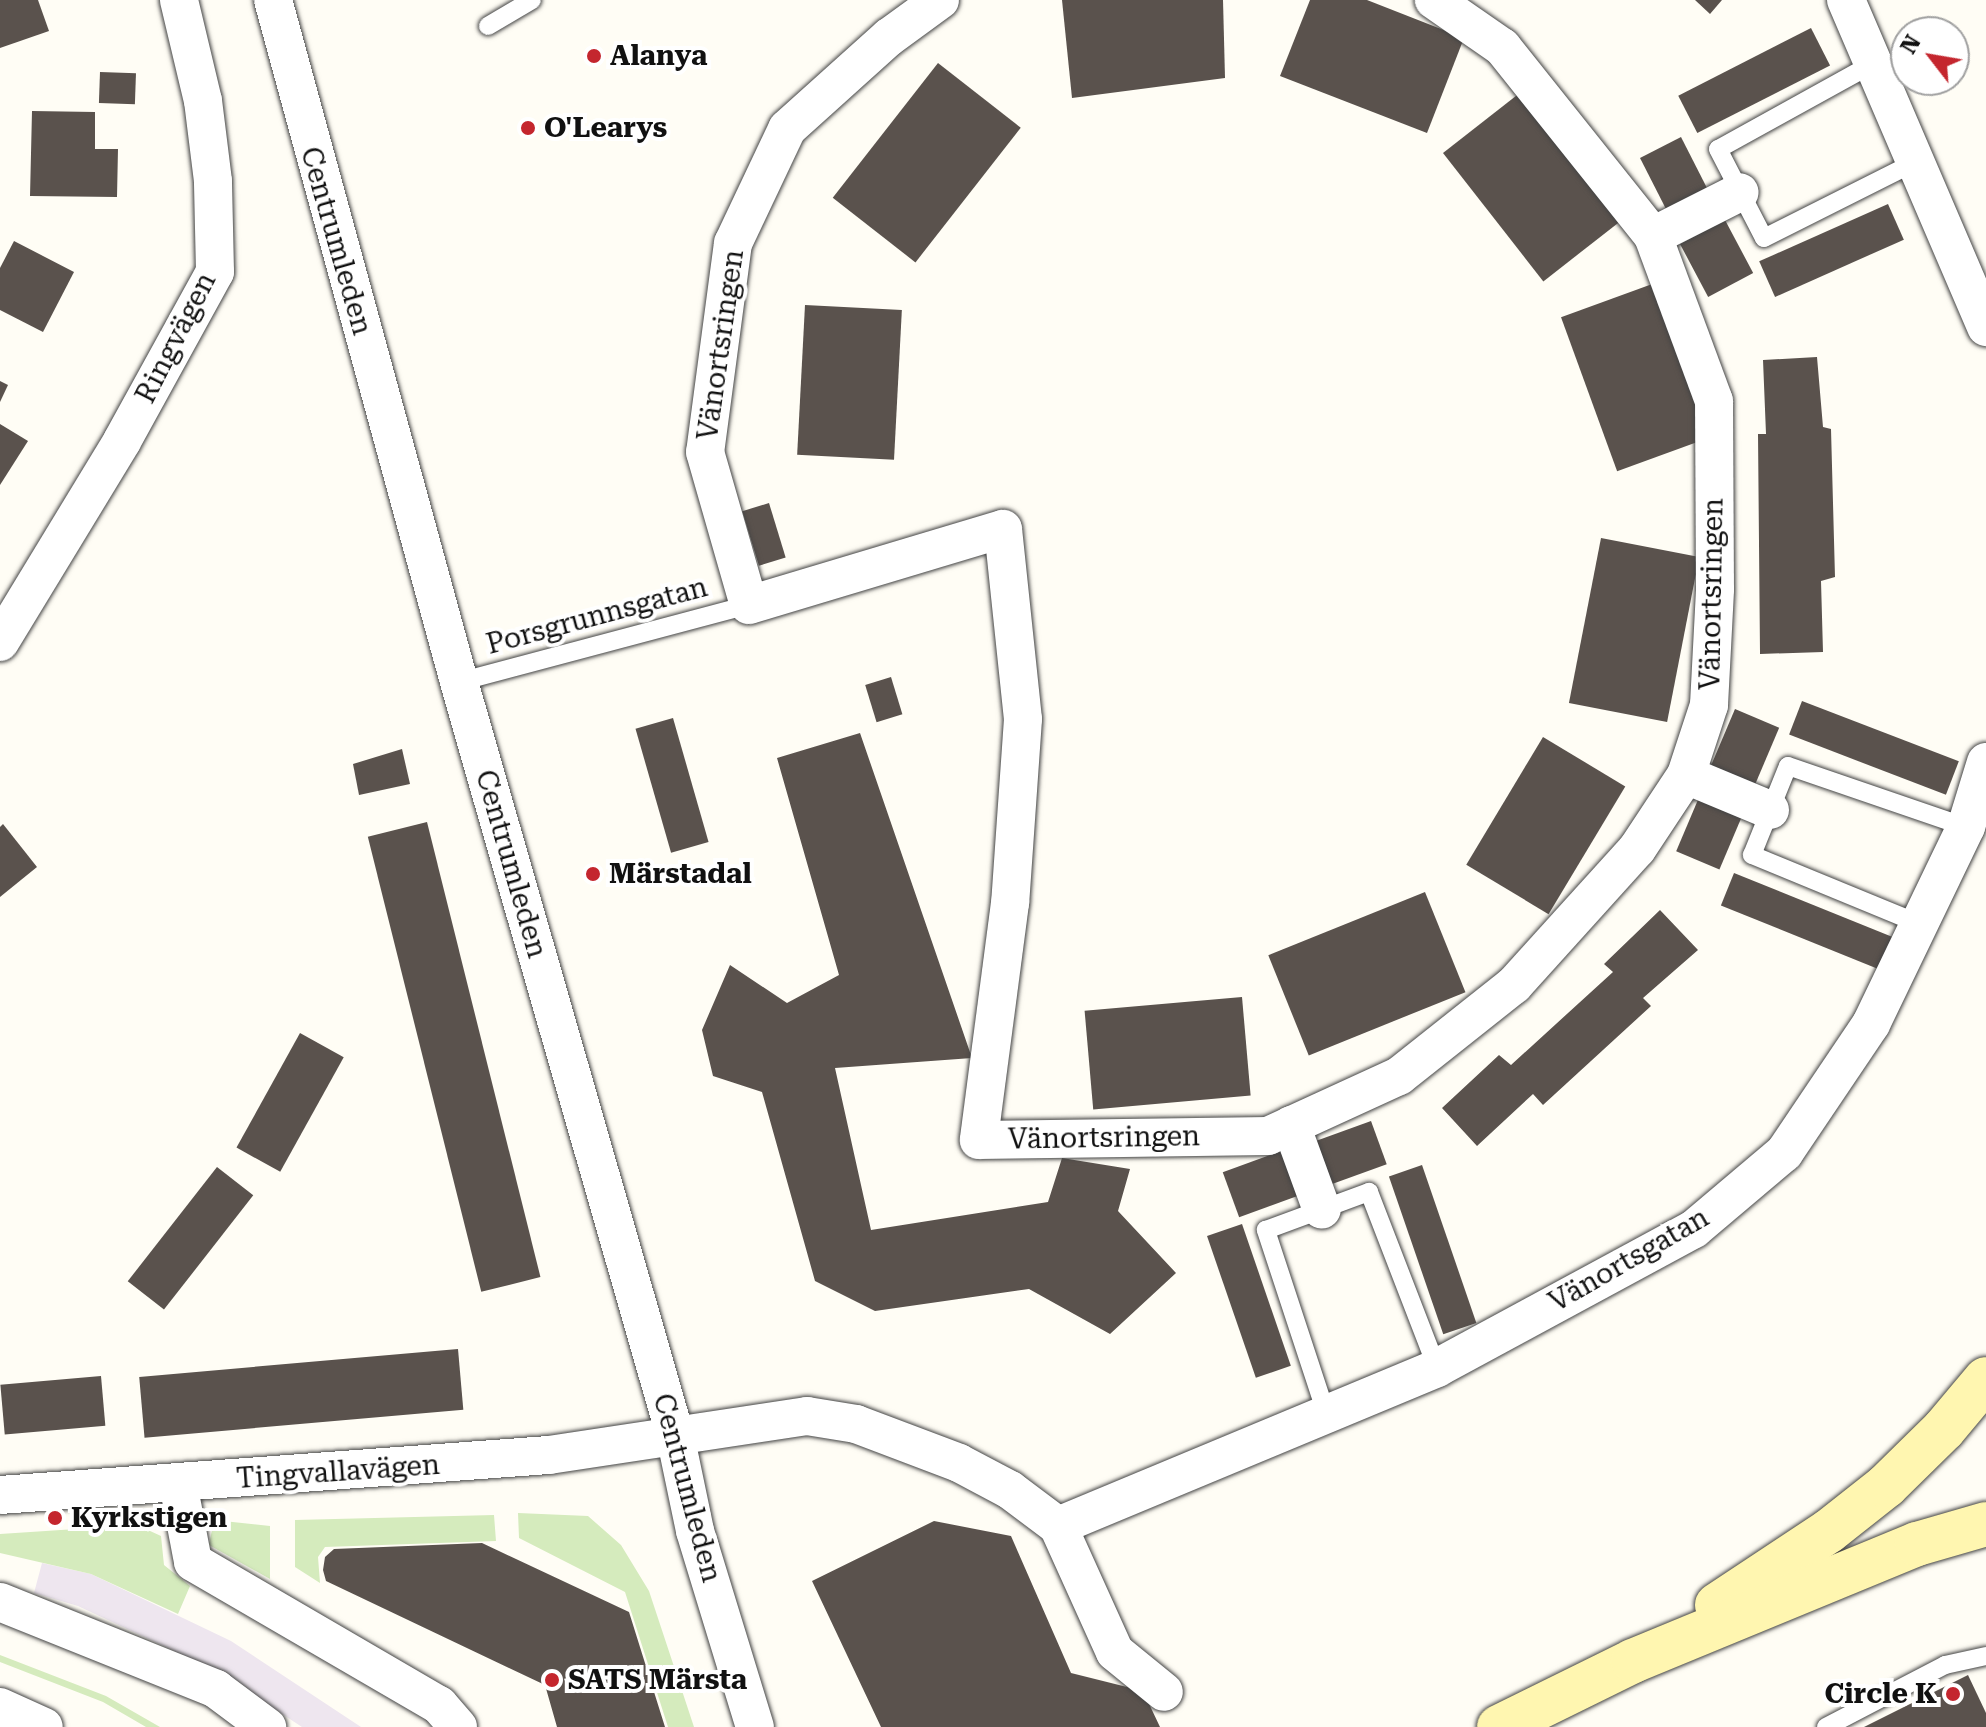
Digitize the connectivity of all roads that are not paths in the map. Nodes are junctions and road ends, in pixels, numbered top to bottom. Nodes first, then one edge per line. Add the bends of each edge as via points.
1 (179, 0) edge
2 (273, 0) edge
3 (532, 0) edge
4 (940, 0) edge
5 (1434, 0) edge
6 (1846, 0) edge
7 (488, 26) dead end
8 (1874, 63) junction
9 (1917, 161) junction
10 (1740, 192) junction
11 (1653, 236) junction
12 (1986, 327) edge
13 (749, 605) junction
14 (0, 642) edge
15 (459, 682) junction
16 (1986, 762) edge
17 (1686, 775) junction
18 (1770, 810) junction
19 (1966, 827) junction
20 (1922, 925) junction
21 (1291, 1125) junction
22 (1322, 1210) junction
23 (1437, 1368) junction
24 (1986, 1379) edge
25 (1326, 1413) junction
26 (675, 1435) junction
27 (178, 1483) junction
28 (0, 1495) edge
29 (1986, 1524) edge
30 (1058, 1526) junction
31 (0, 1602) edge
32 (1986, 1656) edge
33 (1633, 1661) junction
34 (1164, 1692) dead end
35 (0, 1707) edge
36 (44, 1727) edge
37 (267, 1727) edge
38 (458, 1727) edge
39 (755, 1727) edge
40 (1499, 1727) edge
41 (1826, 1727) edge

1 - 14 street, Ringvägen via 203,101 213,181 215,272 122,441
2 - 15 street, Centrumleden
3 - 7 lane
4 - 13 street, Vänortsringen via 889,37 787,129 733,243 705,452
5 - 11 street, Vänortsringen via 1502,47
6 - 8 street
8 - 9 street
8 - 10 lane via 1718,149
9 - 10 lane via 1764,238
9 - 12 street
10 - 11 street
11 - 17 street, Vänortsringen via 1714,401 1715,589 1709,705
13 - 15 lane, Porsgrunnsgatan
13 - 21 street, Vänortsringen via 1003,529 1023,719 1010,903 979,1140 1268,1136
15 - 26 street, Centrumleden
16 - 19 street, Vänortsgatan
17 - 18 street
17 - 21 street, Vänortsringen via 1637,849 1514,985 1399,1076
18 - 19 lane via 1788,766
18 - 20 lane via 1752,855
19 - 20 street, Vänortsgatan
20 - 23 street, Vänortsgatan via 1871,1024 1784,1153 1694,1229
21 - 22 street
22 - 23 lane via 1369,1192
22 - 25 lane via 1266,1230
23 - 25 street, Vänortsgatan
24 - 33 main road via 1935,1439 1829,1531
25 - 30 street, Vänortsgatan
26 - 27 street, Tingvallavägen via 421,1467
26 - 30 street, Tingvallavägen via 807,1416 856,1424 959,1463 1010,1490
26 - 39 street, Centrumleden via 695,1531
27 - 28 street, Tingvallavägen
27 - 38 street via 193,1562 439,1705
29 - 33 main road via 1917,1544
30 - 34 street via 1115,1652
31 - 37 street via 216,1689
32 - 41 lane via 1945,1665
33 - 40 main road
35 - 36 street

